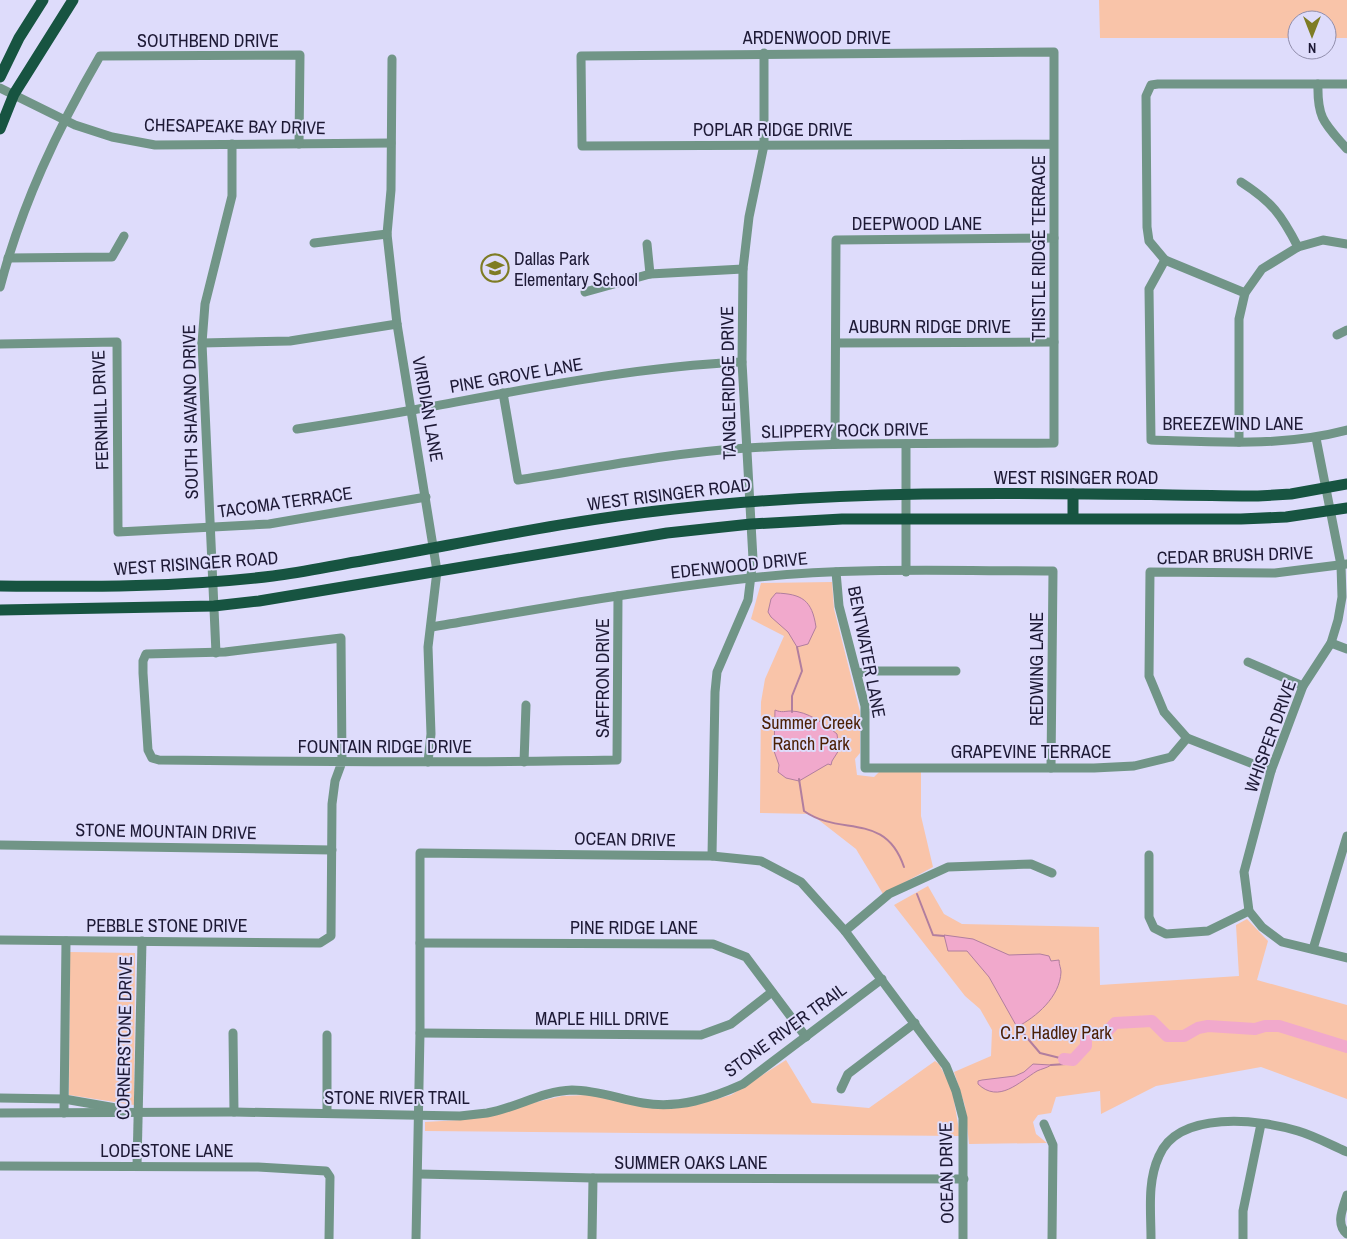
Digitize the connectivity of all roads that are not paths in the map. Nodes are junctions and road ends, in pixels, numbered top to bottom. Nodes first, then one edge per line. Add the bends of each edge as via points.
1 (43, 0) edge
2 (73, 0) edge
3 (1054, 52) joint
4 (764, 54) junction
5 (581, 56) joint
6 (392, 60) dead end
7 (0, 77) edge
8 (1318, 84) junction
9 (1347, 84) edge
10 (0, 88) edge
11 (14, 94) junction
12 (63, 120) junction
13 (0, 129) edge
14 (391, 143) junction
15 (232, 144) junction
16 (299, 144) junction
17 (1054, 144) junction
18 (764, 145) junction
19 (1347, 149) edge
20 (1241, 182) dead end
21 (387, 234) junction
22 (124, 236) dead end
23 (1054, 238) junction
24 (314, 244) dead end
25 (647, 244) dead end
26 (1347, 244) edge
27 (1298, 247) junction
28 (8, 258) junction
29 (1164, 260) junction
30 (743, 269) junction
31 (650, 274) junction
32 (0, 287) edge
33 (585, 292) dead end
34 (1245, 292) junction
35 (397, 324) junction
36 (1347, 330) edge
37 (1337, 335) dead end
38 (1054, 342) junction
39 (202, 343) junction
40 (836, 343) junction
41 (0, 344) edge
42 (742, 362) junction
43 (503, 393) junction
44 (411, 411) junction
45 (298, 429) dead end
46 (1347, 430) edge
47 (1316, 438) junction
48 (1238, 442) junction
49 (1054, 443) joint
50 (835, 444) junction
51 (906, 444) junction
52 (746, 448) junction
53 (1347, 484) edge
54 (1326, 489) junction
55 (1074, 494) junction
56 (906, 495) junction
57 (426, 497) junction
58 (748, 502) junction
59 (1347, 508) edge
60 (1331, 512) junction
61 (1073, 518) junction
62 (906, 520) junction
63 (751, 524) junction
64 (210, 529) junction
65 (118, 532) joint
66 (434, 548) junction
67 (1344, 564) edge
68 (437, 570) junction
69 (1053, 571) joint
70 (836, 572) junction
71 (906, 572) junction
72 (752, 578) junction
73 (213, 583) junction
74 (0, 586) edge
75 (84, 587) junction
76 (618, 596) junction
77 (214, 606) junction
78 (84, 608) junction
79 (0, 610) edge
80 (432, 627) junction
81 (1331, 643) junction
82 (1347, 649) edge
83 (216, 653) junction
84 (1248, 662) dead end
85 (956, 671) dead end
86 (857, 673) junction
87 (1302, 686) junction
88 (526, 705) dead end
89 (1187, 738) junction
90 (617, 760) joint
91 (342, 762) junction
92 (428, 762) junction
93 (524, 762) junction
94 (865, 768) joint
95 (1051, 768) junction
96 (1271, 771) junction
97 (1347, 836) edge
98 (0, 845) edge
99 (332, 850) junction
100 (1149, 855) dead end
101 (712, 856) junction
102 (1052, 873) dead end
103 (1249, 911) junction
104 (845, 931) junction
105 (0, 940) edge
106 (66, 940) junction
107 (142, 941) junction
108 (420, 943) junction
109 (1313, 949) junction
110 (1347, 958) edge
111 (882, 979) junction
112 (772, 992) junction
113 (915, 1024) junction
114 (233, 1032) dead end
115 (420, 1032) junction
116 (327, 1035) dead end
117 (806, 1037) junction
118 (841, 1089) dead end
119 (0, 1098) edge
120 (64, 1099) junction
121 (234, 1112) junction
122 (0, 1113) edge
123 (64, 1113) junction
124 (138, 1113) junction
125 (327, 1113) junction
126 (418, 1116) junction
127 (1044, 1124) dead end
128 (1261, 1124) junction
129 (1347, 1152) edge
130 (0, 1166) edge
131 (137, 1166) junction
132 (418, 1174) junction
133 (593, 1178) junction
134 (964, 1179) junction
135 (1347, 1195) edge
136 (1347, 1234) edge
137 (329, 1239) edge
138 (416, 1239) edge
139 (592, 1239) edge
140 (963, 1239) edge
141 (1052, 1239) edge
142 (1151, 1239) edge
143 (1243, 1239) edge

1 - 7 main road
2 - 11 main road
3 - 4 street, ARDENWOOD DRIVE
3 - 17 street, THISTLE RIDGE TERRACE
4 - 5 street, ARDENWOOD DRIVE
4 - 18 street, TANGLERIDGE DRIVE
5 - 18 street, POPLAR RIDGE DRIVE via 582,146
6 - 14 street, VIRIDIAN LANE
8 - 9 street
8 - 19 street via 1318,106 1324,123
8 - 29 street via 1151,85 1146,96 1147,227 1149,241
10 - 11 street, CHESAPEAKE BAY DRIVE
11 - 12 street, CHESAPEAKE BAY DRIVE
11 - 13 main road
12 - 15 street, CHESAPEAKE BAY DRIVE via 112,137 154,145
12 - 16 street, SOUTHBEND DRIVE via 100,56 300,55
12 - 28 street via 31,193
14 - 16 street, CHESAPEAKE BAY DRIVE
14 - 21 street, VIRIDIAN LANE
15 - 16 street, CHESAPEAKE BAY DRIVE
15 - 39 street, SOUTH SHAVANO DRIVE via 232,196 205,304
17 - 18 street, POPLAR RIDGE DRIVE
17 - 23 street, THISTLE RIDGE TERRACE
18 - 30 street, TANGLERIDGE DRIVE via 749,217
20 - 27 street via 1265,198 1284,219
21 - 24 street
21 - 35 street, VIRIDIAN LANE
22 - 28 street via 112,257
23 - 38 street, THISTLE RIDGE TERRACE
23 - 40 street, DEEPWOOD LANE via 836,240
25 - 31 street
26 - 27 street via 1323,240
27 - 34 street via 1262,269
28 - 32 street
29 - 34 street
29 - 48 street, BREEZEWIND LANE via 1149,288 1151,440
30 - 31 street
30 - 42 street, TANGLERIDGE DRIVE
31 - 33 street
34 - 48 street via 1239,319
35 - 39 street via 290,341
35 - 44 street, VIRIDIAN LANE
36 - 37 street
38 - 40 street, AUBURN RIDGE DRIVE
38 - 49 street, THISTLE RIDGE TERRACE
39 - 64 street, SOUTH SHAVANO DRIVE
40 - 50 street, DEEPWOOD LANE
41 - 65 street, FERNHILL DRIVE via 117,342
42 - 43 street, PINE GROVE LANE via 688,365 543,384
42 - 52 street, TANGLERIDGE DRIVE
43 - 44 street, PINE GROVE LANE
43 - 52 street, SLIPPERY ROCK DRIVE via 518,480 666,456
44 - 45 street, PINE GROVE LANE
44 - 57 street, VIRIDIAN LANE
46 - 47 street, BREEZEWIND LANE
47 - 48 street, BREEZEWIND LANE
47 - 54 street, WHISPER DRIVE
49 - 51 street, SLIPPERY ROCK DRIVE
50 - 51 street, SLIPPERY ROCK DRIVE
50 - 52 street, SLIPPERY ROCK DRIVE
51 - 56 street
52 - 58 street, TANGLERIDGE DRIVE
53 - 54 main road, WEST RISINGER ROAD
54 - 55 main road, WEST RISINGER ROAD via 1258,496
54 - 60 street, WHISPER DRIVE
55 - 56 main road, WEST RISINGER ROAD
55 - 61 main road
56 - 58 main road, WEST RISINGER ROAD
56 - 62 street
57 - 64 street, TACOMA TERRACE via 269,524
57 - 66 street, VIRIDIAN LANE
58 - 63 street, TANGLERIDGE DRIVE
58 - 66 main road, WEST RISINGER ROAD via 625,516
59 - 60 main road
60 - 61 main road via 1241,519
60 - 67 street, WHISPER DRIVE
61 - 62 main road
62 - 63 main road via 842,519
62 - 71 street
63 - 68 main road via 667,533
63 - 72 street, TANGLERIDGE DRIVE
64 - 65 street, TACOMA TERRACE
64 - 73 street, SOUTH SHAVANO DRIVE
66 - 68 street, VIRIDIAN LANE
66 - 73 main road, WEST RISINGER ROAD via 276,576
67 - 81 street, WHISPER DRIVE via 1342,597
67 - 89 street, CEDAR BRUSH DRIVE via 1275,573 1150,572 1149,676 1164,712
68 - 77 main road via 314,593
68 - 80 street, VIRIDIAN LANE
69 - 71 street, EDENWOOD DRIVE
69 - 95 street, REDWING LANE
70 - 71 street, EDENWOOD DRIVE
70 - 72 street, EDENWOOD DRIVE
70 - 86 street, BENTWATER LANE via 839,606
72 - 76 street, EDENWOOD DRIVE
72 - 101 street, TANGLERIDGE DRIVE via 748,600 717,672
73 - 75 main road, WEST RISINGER ROAD
73 - 77 street, SOUTH SHAVANO DRIVE
74 - 75 main road, WEST RISINGER ROAD
75 - 78 main road
76 - 80 street, EDENWOOD DRIVE
76 - 90 street, SAFFRON DRIVE
77 - 78 main road
77 - 83 street, SOUTH SHAVANO DRIVE
78 - 79 main road
80 - 92 street, VIRIDIAN LANE via 428,647 431,734
81 - 82 street
81 - 87 street, WHISPER DRIVE
83 - 91 street via 340,638
83 - 91 street, FOUNTAIN RIDGE DRIVE via 146,654 143,673 148,750 152,758
84 - 87 street
85 - 86 street
86 - 94 street, BENTWATER LANE via 865,706
87 - 96 street, WHISPER DRIVE
88 - 93 street
89 - 95 street, GRAPEVINE TERRACE via 1171,757 1134,766
89 - 96 street, CEDAR BRUSH DRIVE
90 - 93 street, FOUNTAIN RIDGE DRIVE
91 - 92 street, FOUNTAIN RIDGE DRIVE
91 - 99 street via 333,790
92 - 93 street, FOUNTAIN RIDGE DRIVE
94 - 95 street, GRAPEVINE TERRACE
96 - 103 street, WHISPER DRIVE via 1244,872
97 - 109 street
98 - 99 street, STONE MOUNTAIN DRIVE
99 - 107 street, PEBBLE STONE DRIVE via 331,936 320,943
100 - 103 street via 1148,917 1154,928 1166,934 1208,930
101 - 104 street, OCEAN DRIVE via 761,861 801,882
101 - 108 street, OCEAN DRIVE via 420,853
102 - 104 street via 1032,864 948,867 889,894
103 - 109 street via 1262,928 1282,942
104 - 111 street, OCEAN DRIVE
105 - 106 street, PEBBLE STONE DRIVE
106 - 107 street, PEBBLE STONE DRIVE
106 - 120 street
107 - 124 street, CORNERSTONE DRIVE
108 - 112 street, PINE RIDGE LANE via 713,944 746,957
108 - 115 street, OCEAN DRIVE
109 - 110 street
111 - 113 street, OCEAN DRIVE
111 - 117 street, STONE RIVER TRAIL
112 - 115 street, MAPLE HILL DRIVE via 731,1024 701,1035
112 - 117 street, PINE RIDGE LANE
113 - 118 street via 848,1074
113 - 134 street, OCEAN DRIVE via 946,1066 956,1092 963,1118
114 - 121 street
115 - 126 street, OCEAN DRIVE
116 - 125 street
117 - 126 street, STONE RIVER TRAIL via 744,1084 694,1102 644,1103 596,1091 572,1090 552,1092 488,1113
119 - 120 street, STONE RIVER TRAIL
120 - 123 street
120 - 124 street, STONE RIVER TRAIL
121 - 124 street, STONE RIVER TRAIL
121 - 125 street, STONE RIVER TRAIL
122 - 123 street, STONE RIVER TRAIL
123 - 124 street, STONE RIVER TRAIL
124 - 131 street, CORNERSTONE DRIVE
125 - 126 street, STONE RIVER TRAIL
126 - 132 street, OCEAN DRIVE
127 - 141 street via 1053,1146
128 - 129 street via 1300,1131
128 - 142 street via 1229,1122 1191,1126 1163,1147 1151,1188
128 - 143 street via 1244,1202
130 - 131 street, LODESTONE LANE
131 - 137 street, LODESTONE LANE via 326,1170 330,1177
132 - 133 street, SUMMER OAKS LANE
132 - 138 street, OCEAN DRIVE
133 - 134 street, SUMMER OAKS LANE
133 - 139 street
134 - 140 street, OCEAN DRIVE
135 - 136 street via 1340,1220 1342,1230

